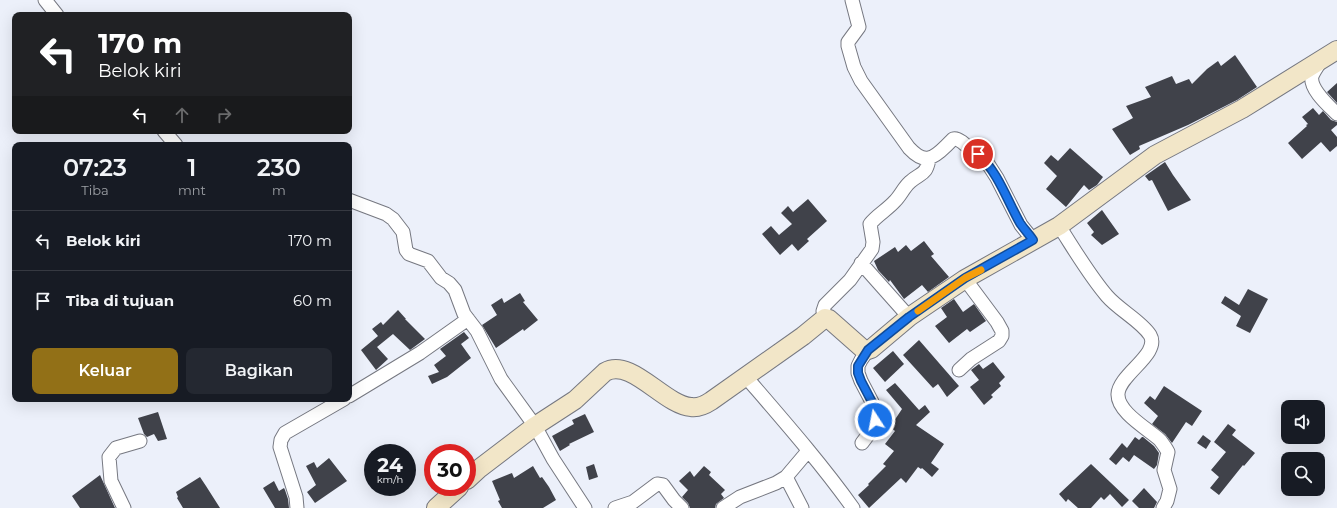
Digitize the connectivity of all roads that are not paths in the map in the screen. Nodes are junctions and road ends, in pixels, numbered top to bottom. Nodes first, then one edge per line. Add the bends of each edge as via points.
1 (46, 0) edge
2 (852, 0) edge
3 (55, 12) edge
4 (1337, 50) edge
5 (1320, 62) junction
6 (1337, 114) edge
7 (167, 134) edge
8 (173, 142) edge
9 (929, 159) junction
10 (352, 201) edge
11 (1059, 226) junction
12 (1033, 240) junction
13 (862, 263) junction
14 (965, 278) junction
15 (909, 317) junction
16 (825, 318) junction
17 (468, 319) junction
18 (868, 350) junction
19 (959, 370) dead end
20 (746, 377) junction
21 (352, 394) edge
22 (339, 402) edge
23 (534, 426) junction
24 (140, 441) dead end
25 (862, 443) dead end
26 (808, 451) junction
27 (476, 472) edge
28 (786, 477) junction
29 (449, 496) edge
30 (124, 508) edge
31 (297, 508) edge
32 (436, 508) edge
33 (586, 508) edge
34 (615, 508) edge
35 (682, 508) edge
36 (723, 508) edge
37 (802, 508) edge
38 (852, 508) edge
39 (1163, 508) edge

1 - 3 street
2 - 9 street via 859,27 848,42 854,67 861,81 909,148 914,154
4 - 5 street
5 - 6 street via 1312,76 1312,82 1315,90
5 - 11 street via 1242,109 1155,155
7 - 8 street
9 - 12 street via 952,140 962,142 988,164 1021,224
9 - 13 street via 928,168 924,173 911,181 888,209 870,224 872,249
10 - 17 street via 393,219 403,232 407,252 428,261 441,278 455,290
11 - 12 street
11 - 39 street via 1108,297 1150,336 1152,342 1148,354 1124,379 1118,395 1125,411 1160,440 1168,452 1164,470 1170,489
12 - 14 street
13 - 15 street
13 - 16 street via 850,280 825,305
14 - 15 street
14 - 19 street via 997,322 1002,336 999,342 971,359
15 - 18 street
16 - 18 street via 863,349
16 - 20 street
17 - 21 street via 420,353
17 - 23 street via 478,331 500,380
18 - 25 street via 858,366 858,373 872,402 875,420 874,427
20 - 23 street via 711,401 692,408 671,399 630,373 614,368 605,372 575,400
20 - 26 street
22 - 31 street via 285,433 280,440
23 - 27 street
23 - 33 street
24 - 30 street via 116,448 109,457 111,481
26 - 28 street
26 - 38 street
28 - 36 street via 740,497
28 - 37 street
29 - 32 street
34 - 35 street via 633,502 657,484 663,485

